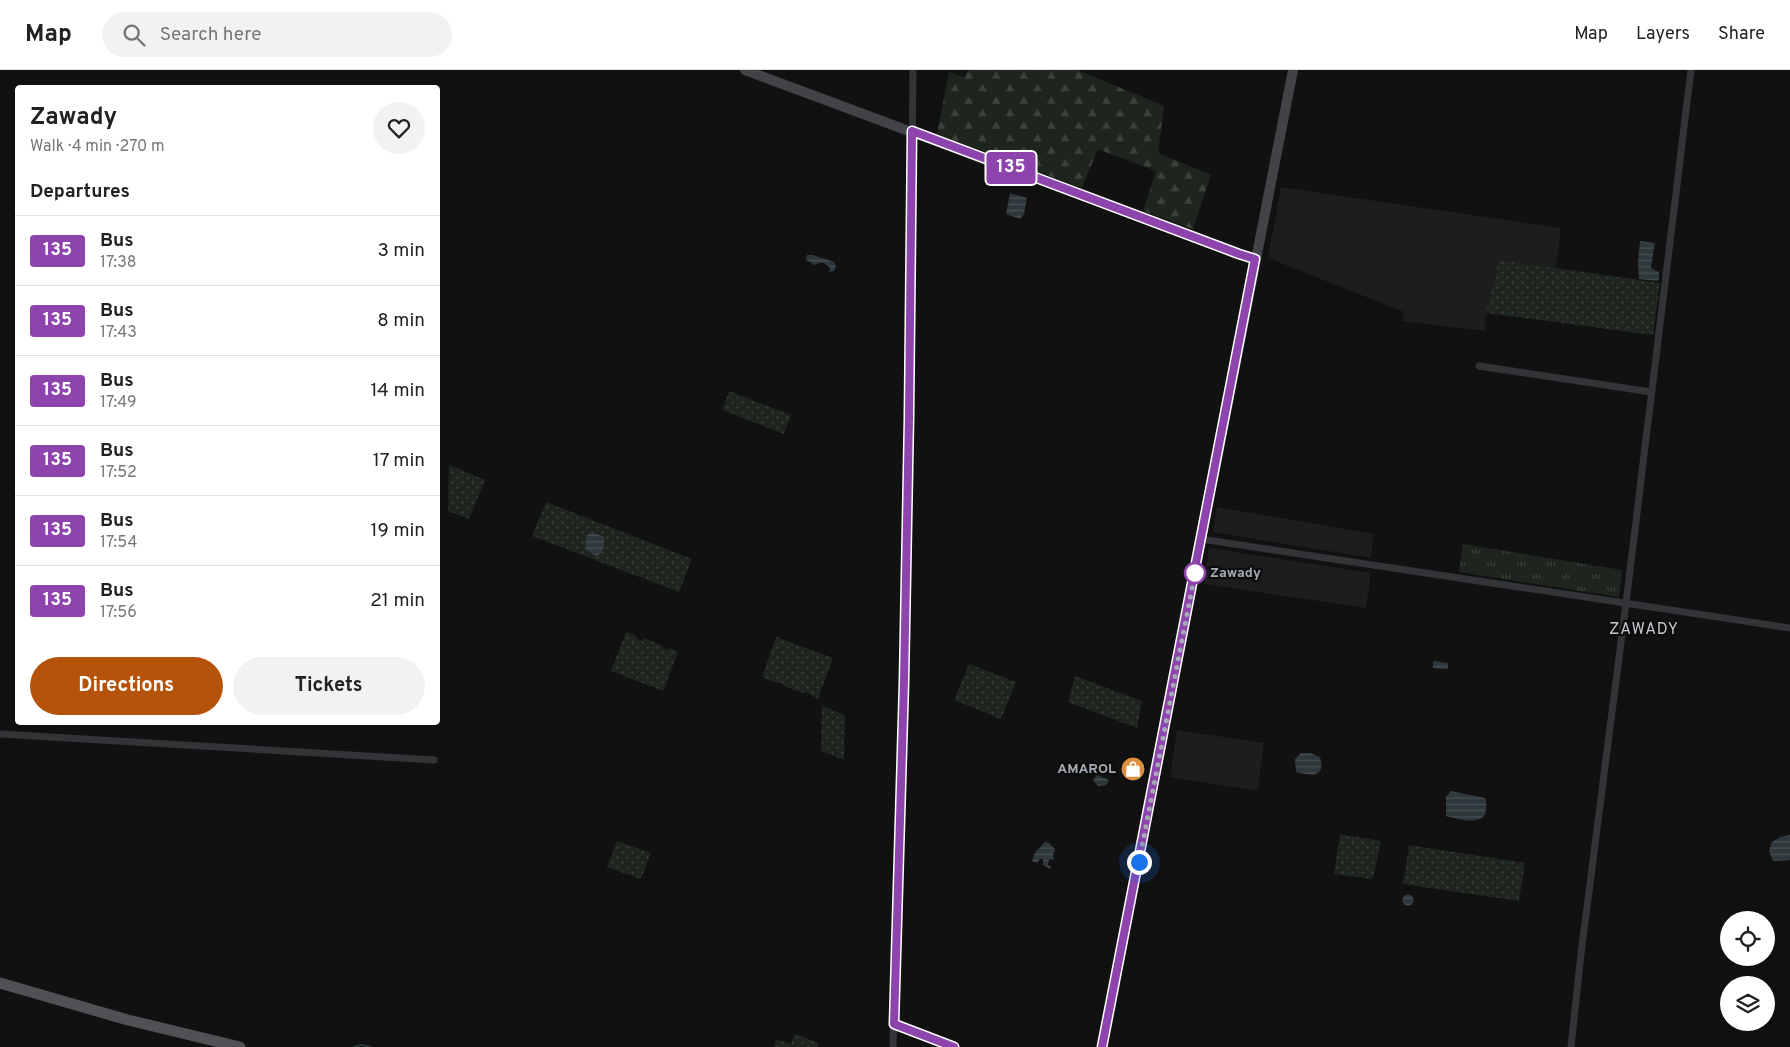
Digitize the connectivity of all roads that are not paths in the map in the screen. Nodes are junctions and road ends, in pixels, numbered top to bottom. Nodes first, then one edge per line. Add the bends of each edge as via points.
1 (745, 70) edge
2 (913, 70) edge
3 (1292, 70) edge
4 (1691, 70) edge
5 (912, 131) junction
6 (1255, 259) junction
7 (1479, 366) dead end
8 (1651, 392) junction
9 (1201, 539) junction
10 (1626, 603) junction
11 (1790, 628) edge
12 (0, 734) edge
13 (434, 760) dead end
14 (0, 983) edge
15 (894, 1024) junction
16 (240, 1047) edge
17 (893, 1047) edge
18 (954, 1047) edge
19 (1102, 1047) edge
20 (1571, 1047) edge

1 - 5 main road
2 - 5 street
3 - 6 main road
4 - 8 street
5 - 6 main road
5 - 15 street via 904,682
6 - 9 main road
7 - 8 street
8 - 10 street
9 - 10 street
9 - 19 main road
10 - 11 street
10 - 20 street
12 - 13 street
14 - 16 main road via 128,1020
15 - 17 street
15 - 18 street

